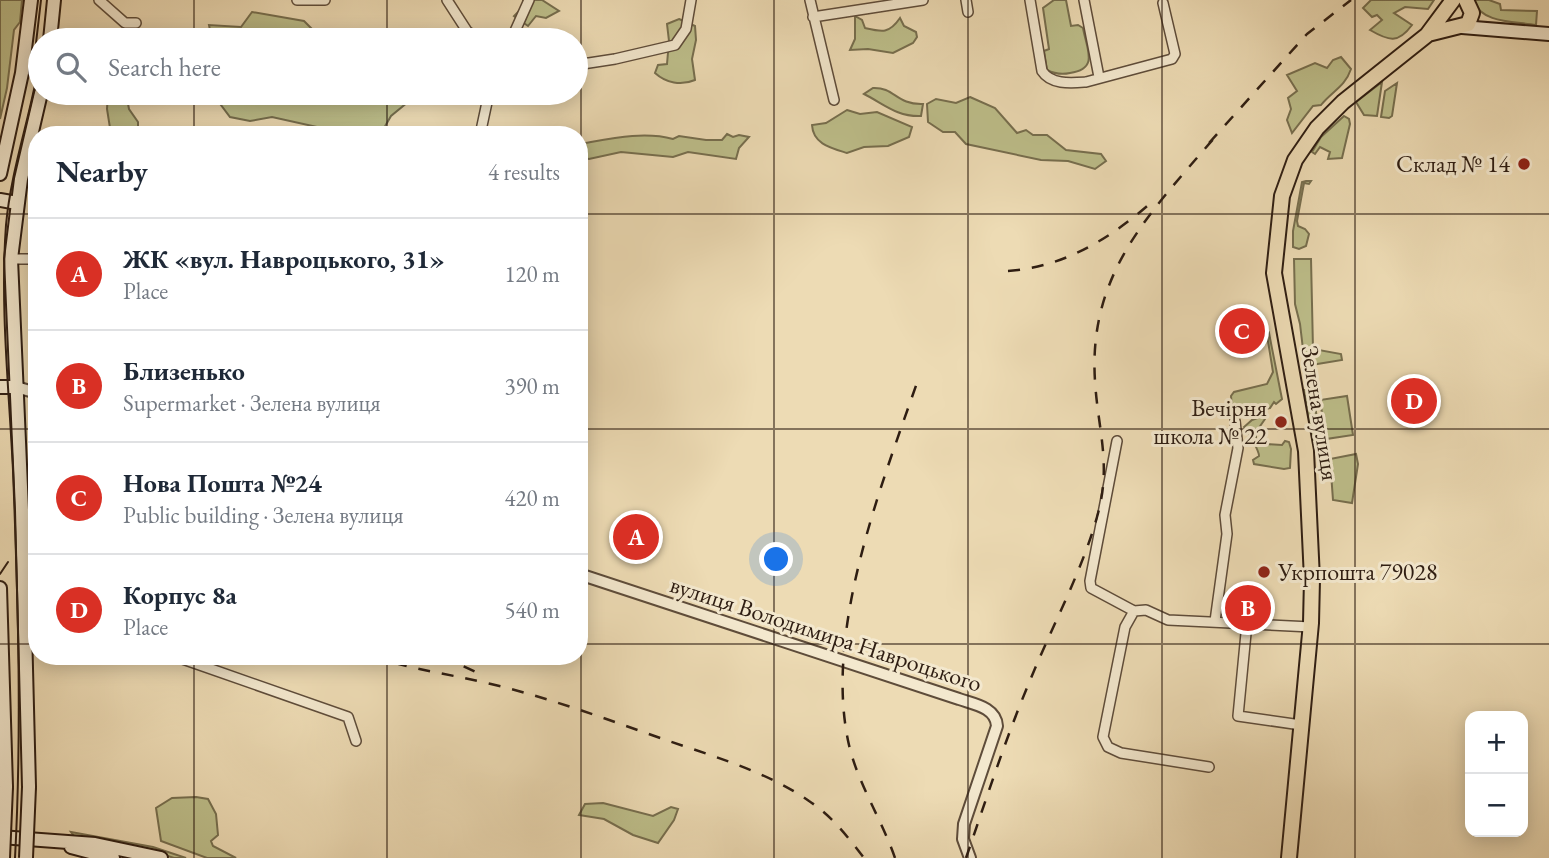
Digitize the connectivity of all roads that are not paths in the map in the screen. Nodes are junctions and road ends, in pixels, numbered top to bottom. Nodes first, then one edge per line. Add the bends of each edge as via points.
1 (31, 0) edge
2 (54, 0) edge
3 (99, 0) edge
4 (297, 0) edge
5 (326, 0) edge
6 (447, 0) edge
7 (530, 0) edge
8 (691, 0) edge
9 (810, 0) edge
10 (923, 0) edge
11 (966, 0) edge
12 (1030, 0) edge
13 (1084, 0) edge
14 (1163, 2) dead end
15 (1459, 6) edge
16 (968, 12) dead end
17 (813, 17) junction
18 (136, 23) dead end
19 (1457, 27) junction
20 (28, 28) edge
21 (51, 28) edge
22 (465, 28) edge
23 (517, 28) edge
24 (1491, 28) junction
25 (28, 31) edge
26 (1427, 34) junction
27 (1549, 34) edge
28 (588, 63) edge
29 (1099, 77) junction
30 (834, 100) dead end
31 (38, 105) edge
32 (486, 105) edge
33 (34, 126) edge
34 (482, 126) edge
35 (28, 153) edge
36 (0, 174) edge
37 (0, 200) edge
38 (17, 203) junction
39 (28, 259) edge
40 (11, 260) junction
41 (0, 387) edge
42 (16, 387) junction
43 (28, 390) edge
44 (1235, 421) dead end
45 (1117, 441) dead end
46 (28, 566) edge
47 (588, 577) edge
48 (0, 588) edge
49 (1, 606) edge
50 (28, 610) edge
51 (1134, 611) junction
52 (1215, 621) junction
53 (1247, 623) junction
54 (1311, 626) junction
55 (30, 665) edge
56 (200, 665) edge
57 (1301, 725) junction
58 (356, 741) dead end
59 (1209, 766) dead end
60 (0, 837) edge
61 (27, 838) junction
62 (55, 840) junction
63 (3, 858) edge
64 (26, 858) edge
65 (113, 858) edge
66 (161, 858) edge
67 (970, 858) edge
68 (1289, 858) edge

1 - 20 main road
2 - 21 main road
3 - 18 street via 125,23
4 - 5 street
6 - 22 street
7 - 23 street
8 - 28 street via 686,29 675,45
9 - 17 street
10 - 17 street
11 - 16 street
12 - 29 street via 1045,76 1086,82
13 - 29 street
14 - 29 street via 1174,57
15 - 19 main road via 1469,22
15 - 19 main road via 1446,20
15 - 24 main road
15 - 26 main road, Зелена вулиця
17 - 30 street
19 - 24 main road
19 - 26 main road, Зелена вулиця
24 - 27 main road
25 - 36 main road
26 - 54 main road, Зелена вулиця via 1317,128 1295,160 1282,196 1274,273 1306,451
31 - 33 main road
32 - 34 street
35 - 38 main road
37 - 38 main road
38 - 40 main road
39 - 40 street
40 - 42 main road
41 - 42 main road
42 - 43 street
42 - 46 main road
44 - 52 street via 1238,448 1225,514 1227,534
45 - 51 street via 1090,582 1091,588
47 - 67 street, вулиця Володимира Навроцького via 991,712 997,726 964,824 963,839
48 - 49 main road
49 - 50 main road
49 - 63 main road, bridge via 6,786
51 - 52 street via 1146,610 1168,620
51 - 59 street via 1125,627 1103,737 1108,747 1121,753
52 - 53 street
53 - 54 street
53 - 57 street via 1238,716
54 - 57 main road, Зелена вулиця
55 - 61 main road, bridge
56 - 58 street via 348,717
57 - 68 main road, Зелена вулиця
60 - 61 main road
61 - 62 main road
61 - 64 main road, bridge
62 - 65 main road
62 - 66 main road

